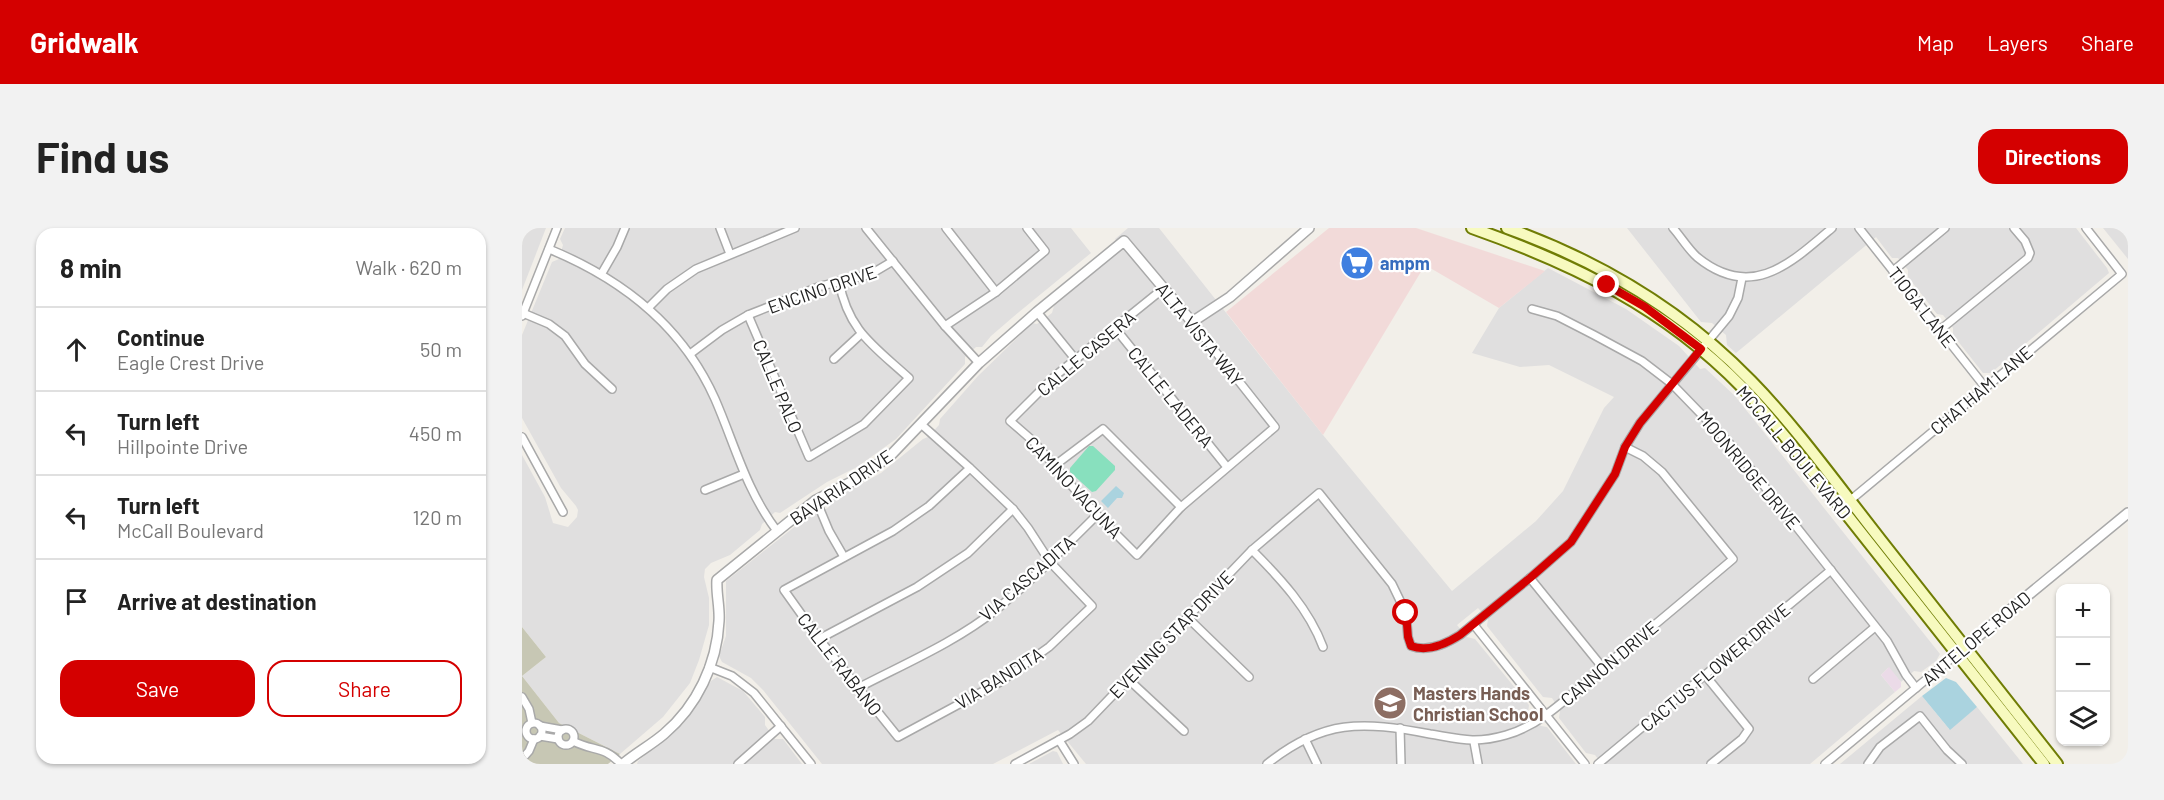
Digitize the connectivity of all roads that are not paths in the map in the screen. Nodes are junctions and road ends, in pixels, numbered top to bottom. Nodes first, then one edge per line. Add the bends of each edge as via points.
1 (557, 228) edge
2 (626, 228) edge
3 (720, 228) edge
4 (795, 228) edge
5 (866, 228) edge
6 (946, 228) edge
7 (1027, 228) edge
8 (1309, 228) edge
9 (1472, 228) edge
10 (1507, 228) edge
11 (1673, 228) edge
12 (1832, 228) edge
13 (1859, 228) edge
14 (1946, 228) edge
15 (2014, 228) edge
16 (2086, 228) edge
17 (1124, 241) joint
18 (549, 249) junction
19 (1535, 251) junction
20 (730, 254) junction
21 (893, 261) junction
22 (1893, 271) junction
23 (602, 273) junction
24 (1609, 273) junction
25 (1742, 278) junction
26 (839, 281) junction
27 (1164, 288) junction
28 (996, 292) junction
29 (648, 308) junction
30 (1532, 309) dead end
31 (1037, 312) junction
32 (523, 314) edge
33 (748, 315) junction
34 (1192, 322) junction
35 (945, 326) junction
36 (1116, 328) junction
37 (1940, 330) junction
38 (861, 334) junction
39 (1705, 345) junction
40 (690, 354) junction
41 (834, 359) dead end
42 (1076, 360) junction
43 (979, 363) junction
44 (1672, 384) junction
45 (1985, 387) junction
46 (612, 389) dead end
47 (1010, 420) joint
48 (922, 425) junction
49 (522, 437) edge
50 (1625, 447) junction
51 (1054, 466) junction
52 (1227, 467) junction
53 (970, 468) junction
54 (744, 474) junction
55 (705, 490) dead end
56 (816, 500) junction
57 (1846, 505) junction
58 (1181, 507) junction
59 (1013, 509) junction
60 (563, 512) dead end
61 (2128, 513) edge
62 (1097, 515) junction
63 (777, 531) junction
64 (1252, 550) junction
65 (844, 556) junction
66 (1050, 562) junction
67 (1831, 570) junction
68 (1530, 578) junction
69 (1187, 617) junction
70 (1474, 625) junction
71 (1875, 627) junction
72 (819, 639) junction
73 (1323, 647) dead end
74 (1961, 651) junction
75 (709, 667) junction
76 (1603, 668) junction
77 (1705, 675) junction
78 (1249, 676) dead end
79 (1128, 678) junction
80 (1813, 679) dead end
81 (858, 688) junction
82 (1916, 688) junction
83 (522, 697) edge
84 (1546, 715) junction
85 (536, 725) junction
86 (781, 726) junction
87 (1400, 728) junction
88 (562, 730) junction
89 (1184, 731) dead end
90 (537, 737) junction
91 (898, 737) joint
92 (1305, 739) junction
93 (558, 740) junction
94 (1059, 740) junction
95 (573, 741) junction
96 (1474, 742) junction
97 (522, 759) edge
98 (622, 764) edge
99 (738, 764) edge
100 (811, 764) edge
101 (1015, 764) edge
102 (1074, 764) edge
103 (1267, 764) edge
104 (1317, 764) edge
105 (1401, 764) edge
106 (1478, 764) edge
107 (1585, 764) edge
108 (1598, 764) edge
109 (1711, 764) edge
110 (1825, 764) edge
111 (1868, 764) edge
112 (1962, 764) edge
113 (2044, 764) edge
114 (2057, 764) edge

1 - 18 street
2 - 23 street
3 - 20 street
4 - 20 street
5 - 21 street
6 - 28 street
7 - 28 street via 1045,251
8 - 34 street via 1230,297
9 - 19 main road, MCCALL BOULEVARD
10 - 24 main road, MCCALL BOULEVARD
11 - 25 street via 1696,256 1713,268
12 - 25 street via 1783,267
13 - 22 street, TIOGA LANE
14 - 22 street
15 - 37 street via 2029,248 2028,258
16 - 45 street, CHATHAM LANE via 2122,274
17 - 27 street, ALTA VISTA WAY
17 - 31 street, BAVARIA DRIVE
18 - 23 street
18 - 32 street
19 - 24 main road via 1544,249 1592,271
19 - 39 main road, MCCALL BOULEVARD via 1645,307
20 - 29 street via 682,277
21 - 26 street, ENCINO DRIVE via 871,274
21 - 35 street
22 - 37 street, TIOGA LANE
23 - 29 street
24 - 39 main road, MCCALL BOULEVARD via 1662,306
25 - 39 street via 1729,316
26 - 33 street, ENCINO DRIVE
26 - 38 street via 842,300
27 - 34 street, ALTA VISTA WAY
27 - 36 street, CALLE CASERA
28 - 35 street
29 - 40 street
30 - 44 street, MOONRIDGE DRIVE via 1557,316 1594,335 1642,361
31 - 42 street
31 - 43 street, BAVARIA DRIVE
32 - 46 street via 549,324 565,336 585,364
33 - 38 street, CALLE PALO via 809,457 864,424 909,378
33 - 40 street, ENCINO DRIVE
34 - 52 street, ALTA VISTA WAY via 1275,427
35 - 43 street
36 - 42 street, CALLE CASERA
36 - 52 street, CALLE LADERA
37 - 45 street, TIOGA LANE
38 - 41 street
39 - 44 street
39 - 57 main road, MCCALL BOULEVARD
40 - 54 street via 714,398
42 - 47 street, CALLE CASERA
43 - 48 street, BAVARIA DRIVE
44 - 50 street
44 - 67 street, MOONRIDGE DRIVE via 1719,430
45 - 57 street, CHATHAM LANE
47 - 51 street, CAMINO VACUNA
48 - 53 street
48 - 56 street, BAVARIA DRIVE via 891,455
49 - 60 street
50 - 68 street via 1615,474 1571,542
50 - 76 street, CANNON DRIVE via 1662,472 1733,560
51 - 58 street via 1102,429
51 - 62 street, CAMINO VACUNA
52 - 58 street
53 - 59 street
53 - 65 street via 929,506
54 - 55 street
54 - 63 street via 756,502
56 - 63 street, BAVARIA DRIVE
56 - 65 street
57 - 74 main road, MCCALL BOULEVARD
58 - 62 street, CAMINO VACUNA via 1137,555
59 - 66 street
59 - 72 street via 968,553 917,587
61 - 74 street, ANTELOPE ROAD
62 - 66 street, VIA CASCADITA
63 - 75 street, BAVARIA DRIVE via 717,580 719,621
64 - 69 street, EVENING STAR DRIVE
64 - 70 street, EVENING STAR DRIVE via 1319,493 1392,584 1406,613 1411,646 1426,649 1450,641
64 - 73 street via 1307,614
65 - 72 street, CALLE RABANO via 784,590
66 - 81 street, VIA CASCADITA via 962,633
66 - 91 street, VIA BANDITA via 1092,606 1049,646 1000,682
67 - 71 street, MOONRIDGE DRIVE
67 - 77 street, CACTUS FLOWER DRIVE
68 - 70 street
68 - 76 street
69 - 78 street
69 - 79 street, EVENING STAR DRIVE
70 - 84 street
71 - 80 street
71 - 82 street, MOONRIDGE DRIVE
72 - 81 street, CALLE RABANO
74 - 82 street, ANTELOPE ROAD
74 - 113 main road, MCCALL BOULEVARD
74 - 114 main road, MCCALL BOULEVARD
75 - 86 street via 744,684
75 - 98 street, BAVARIA DRIVE via 700,690 677,723
76 - 84 street, CANNON DRIVE
77 - 108 street, CACTUS FLOWER DRIVE
77 - 109 street via 1749,729
79 - 89 street
79 - 94 street, EVENING STAR DRIVE via 1088,721
81 - 91 street, CALLE RABANO
82 - 110 street, ANTELOPE ROAD
83 - 85 street
84 - 96 street, CANNON DRIVE via 1509,735
84 - 107 street
85 - 88 street
85 - 90 street via 542,730
85 - 90 street via 527,726 526,731 527,736
86 - 99 street
86 - 100 street
87 - 92 street, CANNON DRIVE via 1341,727
87 - 96 street, CANNON DRIVE
87 - 105 street
88 - 93 street
88 - 95 street via 572,732
90 - 93 street
90 - 97 street
92 - 103 street, CANNON DRIVE
92 - 104 street
93 - 95 street via 564,745
94 - 101 street, EVENING STAR DRIVE
94 - 102 street
95 - 98 street via 609,752
96 - 106 street
111 - 112 street via 1880,747 1920,716

